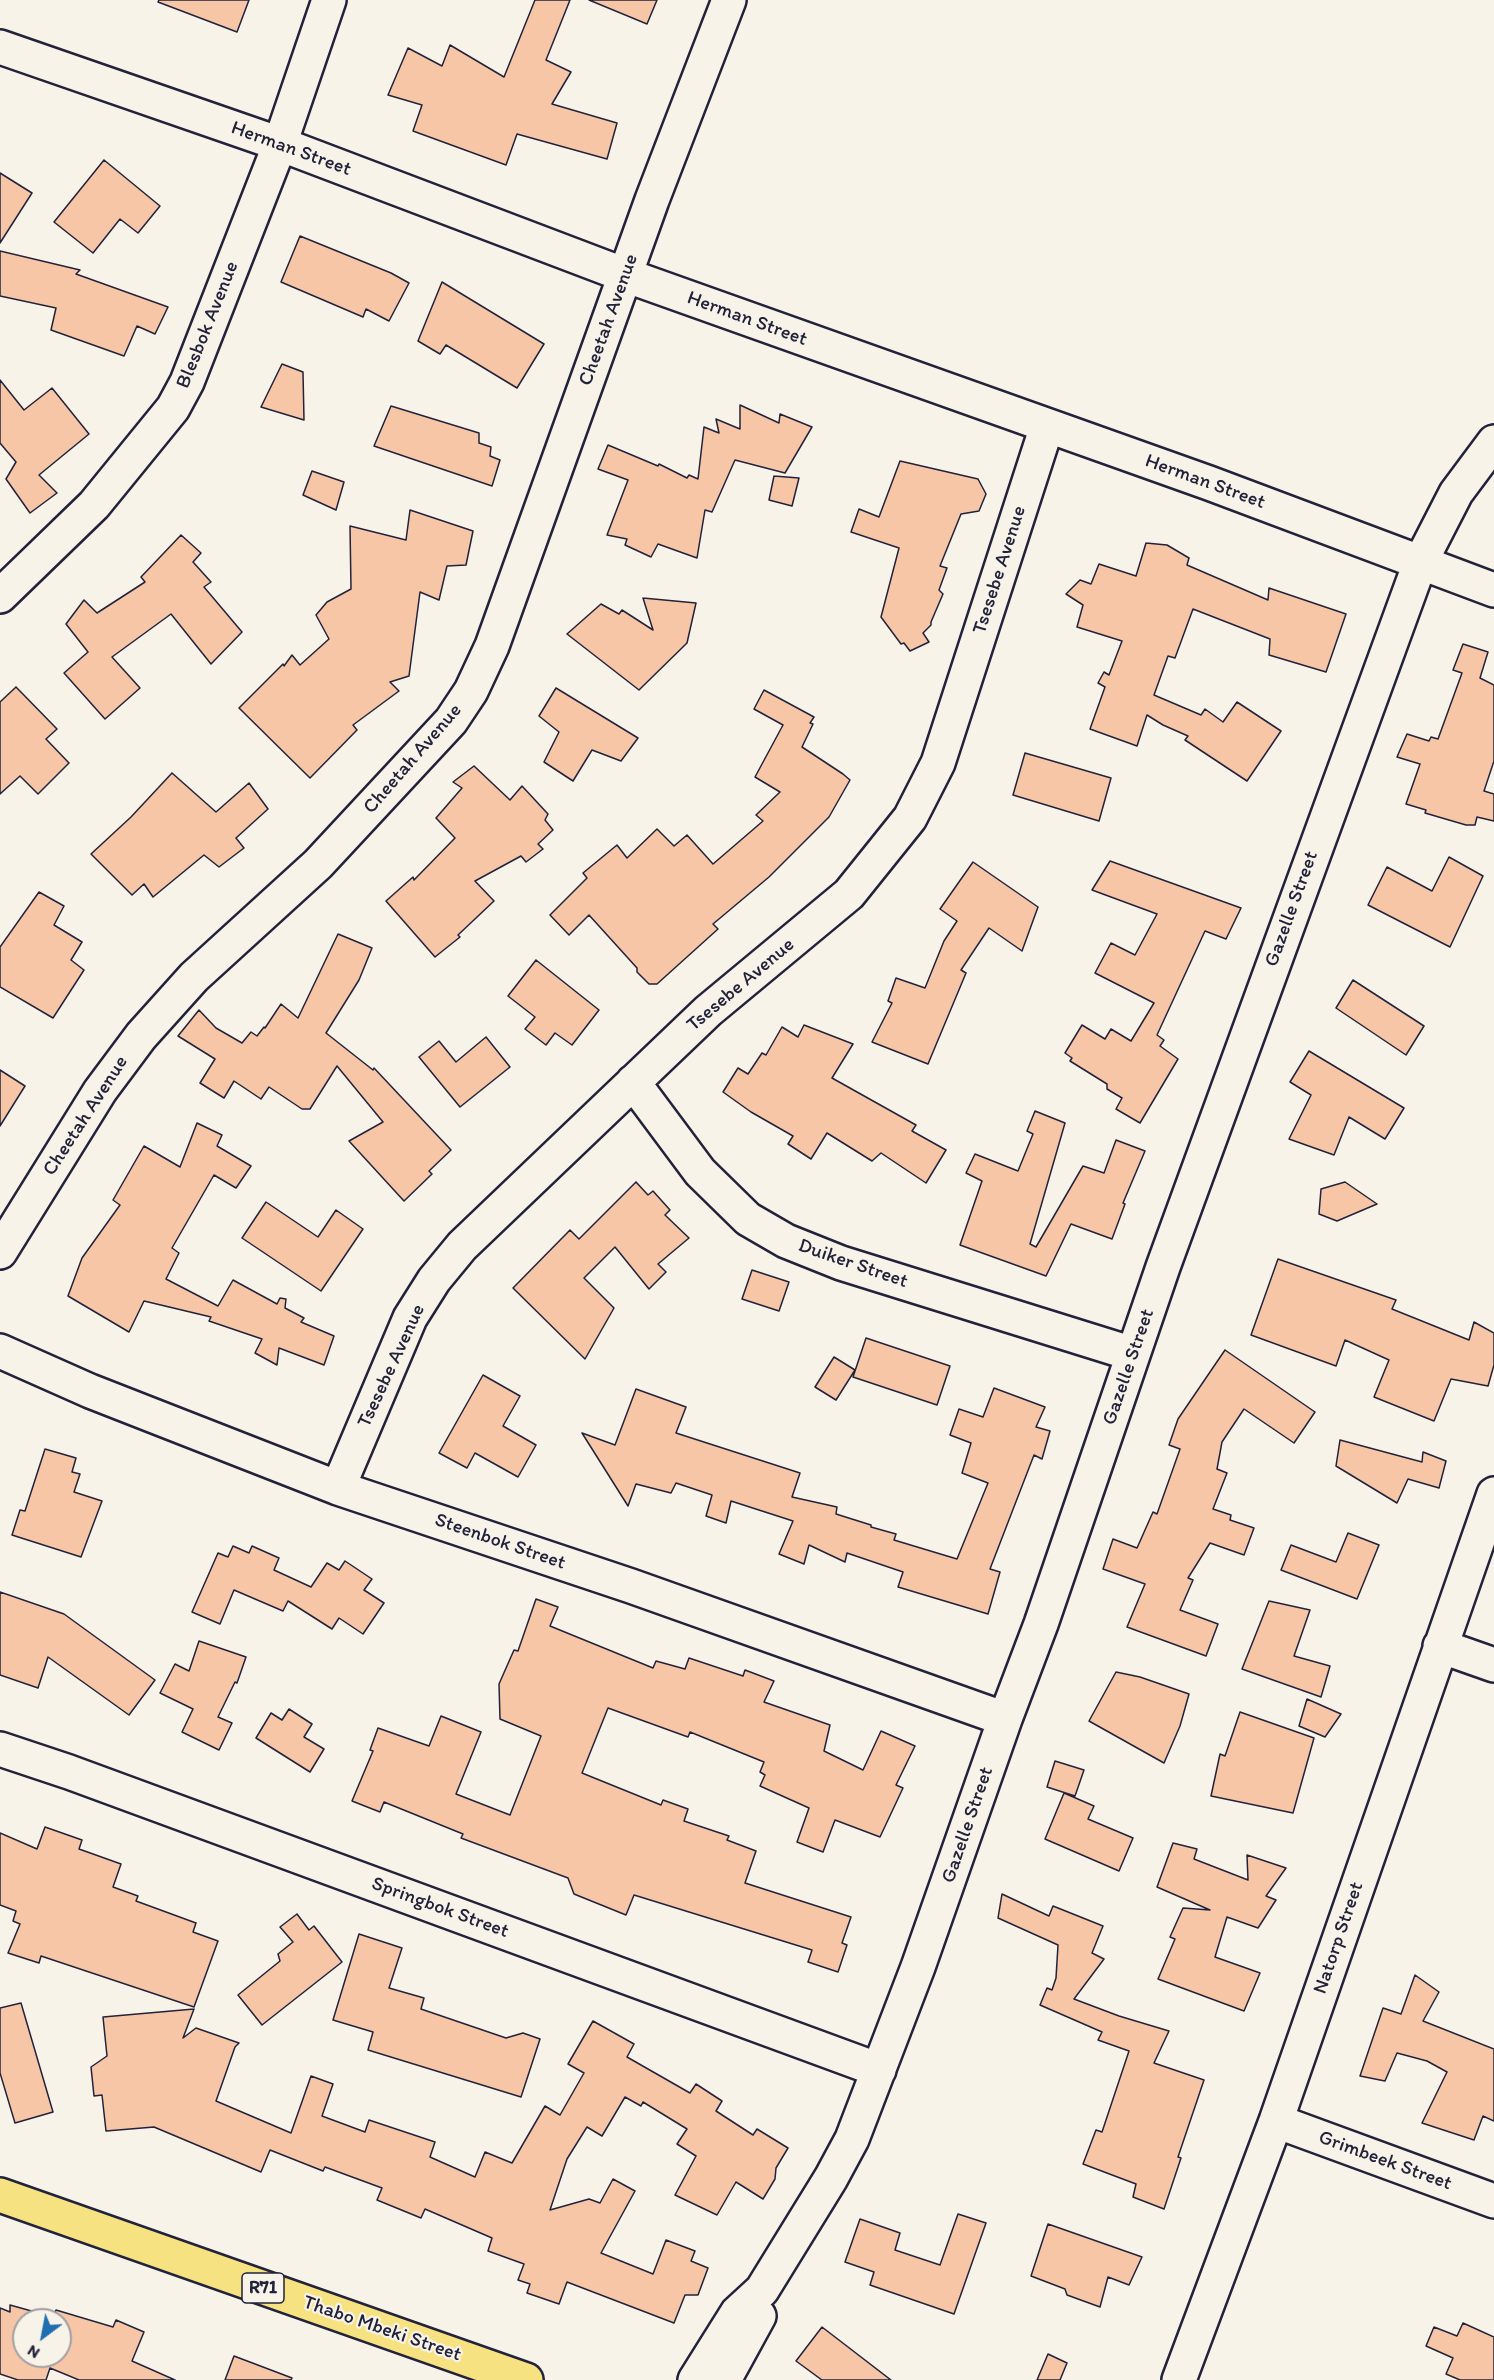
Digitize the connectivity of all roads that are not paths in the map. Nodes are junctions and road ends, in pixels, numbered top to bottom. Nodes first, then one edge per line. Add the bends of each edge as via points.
1 (329, 0) edge
2 (729, 0) edge
3 (0, 47) edge
4 (280, 144) junction
5 (625, 275) junction
6 (1047, 426) junction
7 (1494, 442) edge
8 (1420, 563) junction
9 (1494, 590) edge
10 (0, 596) edge
11 (633, 1082) junction
12 (0, 1252) edge
13 (0, 1351) edge
14 (1133, 1354) junction
15 (338, 1488) junction
16 (1494, 1494) edge
17 (1440, 1646) junction
18 (1494, 1665) edge
19 (1005, 1719) junction
20 (0, 1749) edge
21 (879, 2070) junction
22 (1276, 2121) junction
23 (0, 2195) edge
24 (1494, 2201) edge
25 (762, 2290) junction
26 (526, 2380) edge
27 (695, 2380) edge
28 (724, 2380) edge
29 (1179, 2380) edge

1 - 4 street, Blesbok Avenue
2 - 5 street, Cheetah Avenue
3 - 4 street, Herman Street
4 - 5 street, Herman Street
4 - 10 street, Blesbok Avenue via 187,382 173,408 94,505
5 - 6 street, Herman Street
5 - 12 street, Cheetah Avenue via 492,646 471,691 451,721 318,864 194,977 141,1036 100,1091
6 - 8 street, Herman Street
6 - 11 street, Tsesebe Avenue via 938,763 910,818 849,894 708,1011
7 - 8 street, Gazelle Street via 1456,493
8 - 9 street, Herman Street
8 - 14 street, Gazelle Street
11 - 14 street, Duiker Street via 700,1172 748,1218 786,1241 840,1263
11 - 15 street, Tsesebe Avenue via 462,1246 434,1280 410,1318
13 - 15 street, Steenbok Street via 90,1391
14 - 19 street, Gazelle Street
15 - 19 street, Steenbok Street via 631,1586
16 - 17 street, Natorp Street
17 - 18 street
17 - 22 street, Natorp Street
19 - 21 street, Gazelle Street
20 - 21 street, Springbok Street
21 - 25 street, Gazelle Street via 841,2160
22 - 24 street, Grimbeek Street
22 - 29 street, Natorp Street
23 - 26 main road, Thabo Mbeki Street / R71
25 - 27 street, Gazelle Street via 737,2313
25 - 28 street, Gazelle Street via 758,2319

